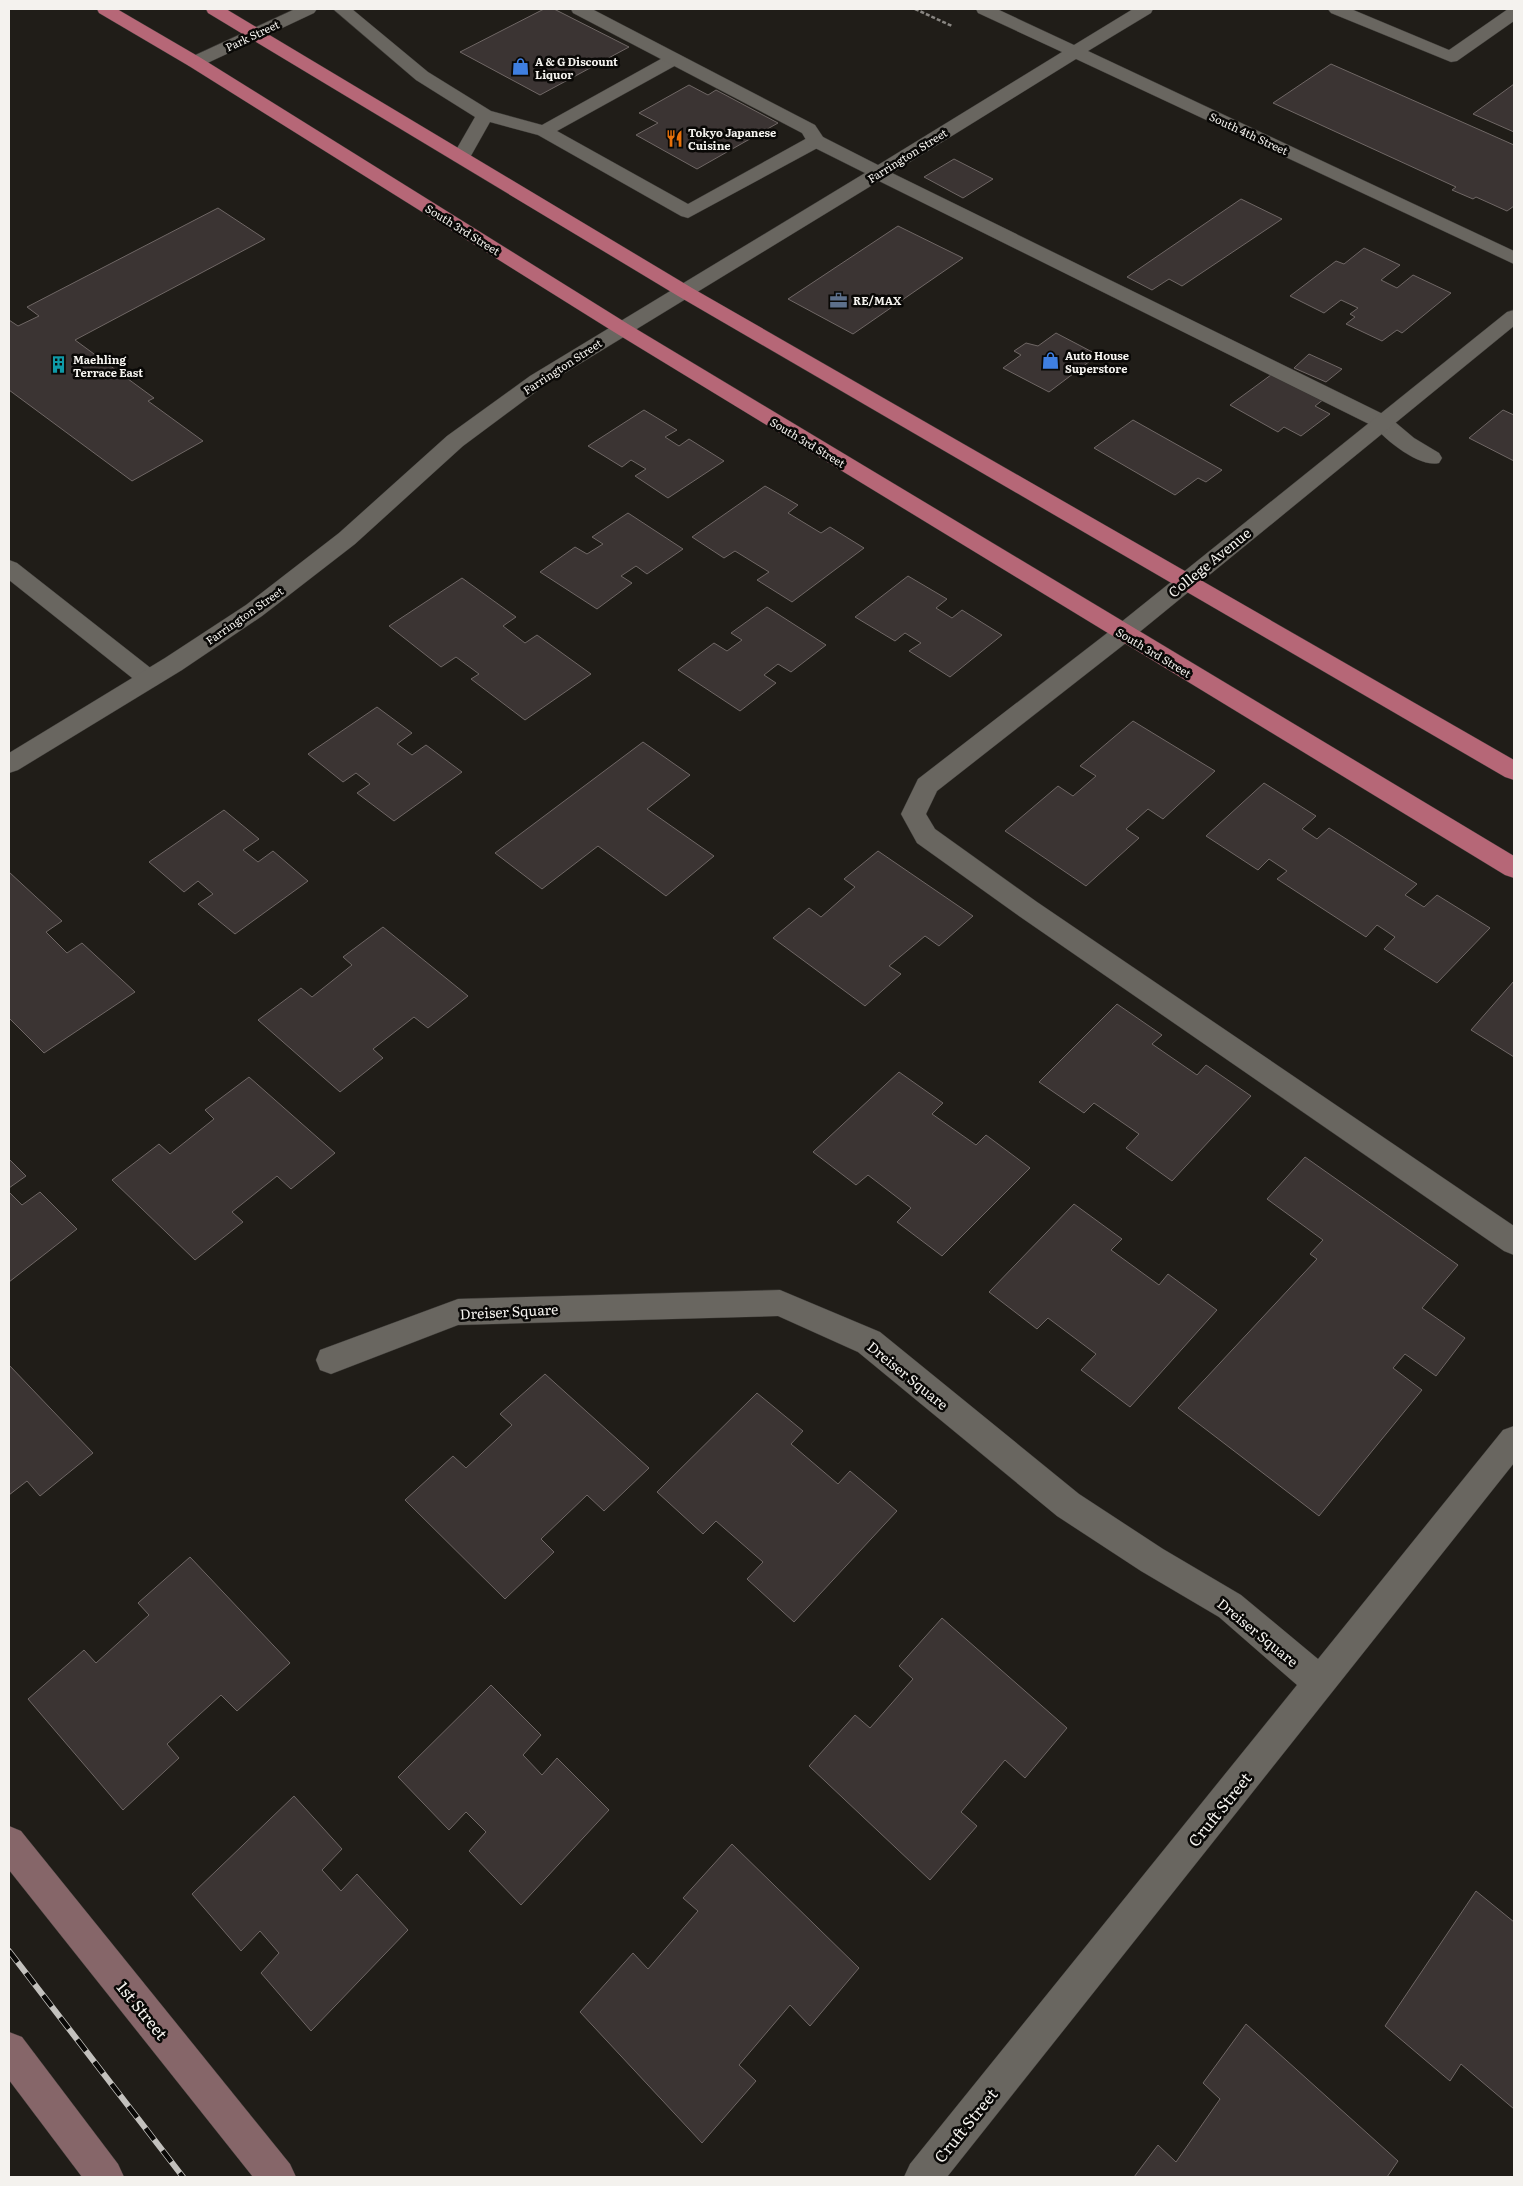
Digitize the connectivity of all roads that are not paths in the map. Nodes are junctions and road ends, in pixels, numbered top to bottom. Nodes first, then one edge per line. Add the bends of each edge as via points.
1 (106, 9) edge
2 (214, 9) edge
3 (308, 9) edge
4 (342, 9) edge
5 (579, 9) edge
6 (984, 9) edge
7 (1144, 9) edge
8 (1337, 9) edge
9 (1386, 9) edge
10 (1514, 13) edge
11 (1367, 22) junction
12 (256, 34) junction
13 (1074, 52) junction
14 (674, 59) junction
15 (195, 62) junction
16 (485, 115) junction
17 (544, 131) junction
18 (816, 141) junction
19 (461, 157) junction
20 (877, 173) junction
21 (1514, 258) edge
22 (685, 292) junction
23 (1514, 316) edge
24 (621, 328) junction
25 (1382, 422) junction
26 (1431, 458) dead end
27 (9, 568) edge
28 (1186, 581) junction
29 (1123, 633) junction
30 (149, 679) junction
31 (9, 764) edge
32 (1514, 771) edge
33 (1514, 868) edge
34 (1514, 1242) edge
35 (331, 1360) dead end
36 (1514, 1440) edge
37 (1320, 1683) junction
38 (9, 1843) edge
39 (9, 2050) edge
40 (105, 2177) edge
41 (277, 2177) edge
42 (923, 2177) edge

1 - 15 highway, South 3rd Street
2 - 12 highway
3 - 12 street, Park Street
4 - 16 street via 422,76
5 - 14 street
6 - 13 street, South 4th Street
7 - 13 street, Farrington Street
8 - 11 street
9 - 11 street
10 - 11 street via 1451,57
12 - 15 street, Park Street
12 - 19 highway
13 - 20 street, Farrington Street
13 - 21 street, South 4th Street
14 - 17 street
14 - 18 street via 809,128
15 - 24 highway, South 3rd Street
16 - 17 street
16 - 19 street
17 - 18 street via 688,212
18 - 20 street
19 - 22 highway
20 - 22 street, Farrington Street
20 - 25 street
22 - 24 street, Farrington Street
22 - 28 highway
23 - 25 street, College Avenue
24 - 29 highway, South 3rd Street
24 - 30 street, Farrington Street via 520,393 455,440 332,552 250,613
25 - 26 street via 1406,443
25 - 28 street, College Avenue
27 - 30 street
28 - 29 street, College Avenue
28 - 32 highway
29 - 33 highway, South 3rd Street
29 - 34 street, College Avenue via 927,785 913,814 926,836
30 - 31 street, Farrington Street
35 - 37 street, Dreiser Square via 458,1312 780,1303 869,1342 1068,1505 1230,1606
36 - 37 street, Cruft Street
37 - 42 street, Cruft Street
38 - 41 main road, 1st Street
39 - 40 main road

